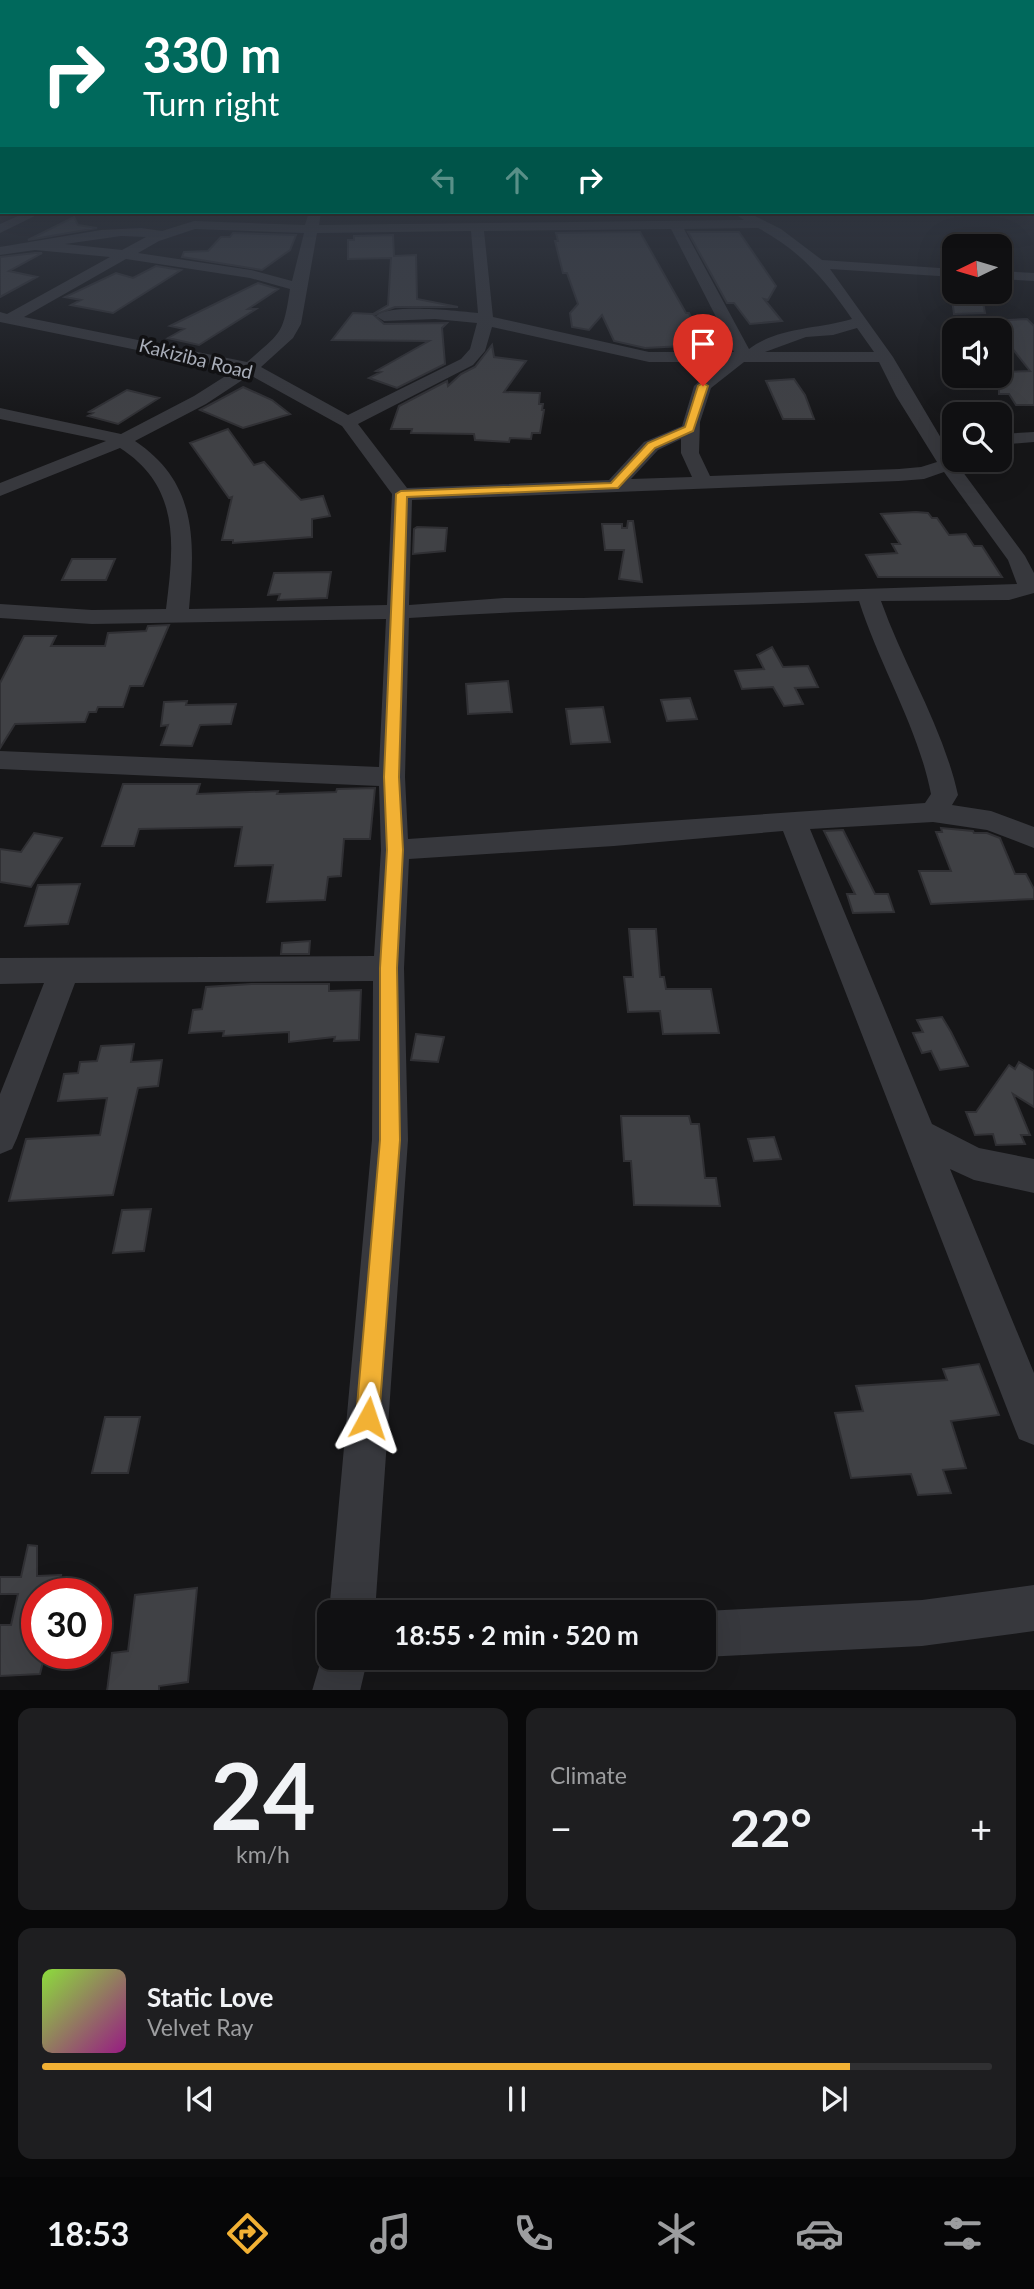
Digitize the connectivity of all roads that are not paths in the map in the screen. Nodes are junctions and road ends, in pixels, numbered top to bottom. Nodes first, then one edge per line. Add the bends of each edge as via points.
1 (103, 267) edge
2 (201, 267) edge
3 (302, 267) edge
4 (481, 267) edge
5 (697, 267) edge
6 (820, 267) edge
7 (861, 267) edge
8 (942, 272) edge
9 (298, 287) junction
10 (384, 316) dead end
11 (4, 318) edge
12 (487, 320) junction
13 (860, 322) junction
14 (743, 356) junction
15 (885, 357) junction
16 (250, 368) junction
17 (0, 413) edge
18 (348, 422) junction
19 (690, 429) junction
20 (1034, 437) edge
21 (1012, 439) edge
22 (124, 440) junction
23 (942, 440) edge
24 (942, 466) edge
25 (954, 472) edge
26 (703, 481) junction
27 (614, 486) junction
28 (0, 490) edge
29 (401, 494) junction
30 (1032, 589) edge
31 (868, 594) junction
32 (0, 611) edge
33 (399, 612) junction
34 (177, 615) junction
35 (0, 760) edge
36 (391, 777) junction
37 (933, 813) junction
38 (793, 820) junction
39 (1034, 838) edge
40 (395, 850) junction
41 (389, 968) junction
42 (0, 971) edge
43 (64, 971) junction
44 (919, 1135) junction
45 (0, 1138) edge
46 (1034, 1176) edge
47 (1034, 1424) edge
48 (353, 1600) edge
49 (1034, 1608) edge
50 (716, 1633) edge
51 (341, 1670) edge
52 (336, 1690) edge

1 - 11 street
2 - 9 street
3 - 9 street
4 - 12 street
5 - 14 street
6 - 13 street
7 - 8 street
9 - 16 street via 288,335
10 - 12 street via 435,314
11 - 16 street, Kakiziba Road
12 - 14 street via 649,357
12 - 18 street via 478,352 471,359
13 - 14 street via 804,332
13 - 15 street
14 - 15 street
14 - 19 street via 703,386
15 - 23 street via 905,396
16 - 18 street, Kakiziba Road
16 - 22 street
17 - 22 street
18 - 29 street, Kakiziba Road
19 - 26 street via 690,453
19 - 27 street via 651,446
20 - 21 street
22 - 28 street
22 - 34 street via 162,476 180,514
24 - 26 street via 899,475
25 - 30 street via 1018,560
26 - 27 street
27 - 29 street
29 - 33 street
30 - 31 street
31 - 33 street
31 - 37 street via 884,643 937,762 945,795
32 - 34 street via 82,617
33 - 34 street
33 - 36 street
35 - 36 street
36 - 40 street
37 - 38 street
37 - 39 street via 991,821
38 - 40 street
38 - 44 street
40 - 41 street
41 - 43 street
41 - 48 street via 390,1140
42 - 43 street
43 - 45 street
44 - 46 street via 974,1163
44 - 47 street
49 - 50 street via 922,1623
51 - 52 street

